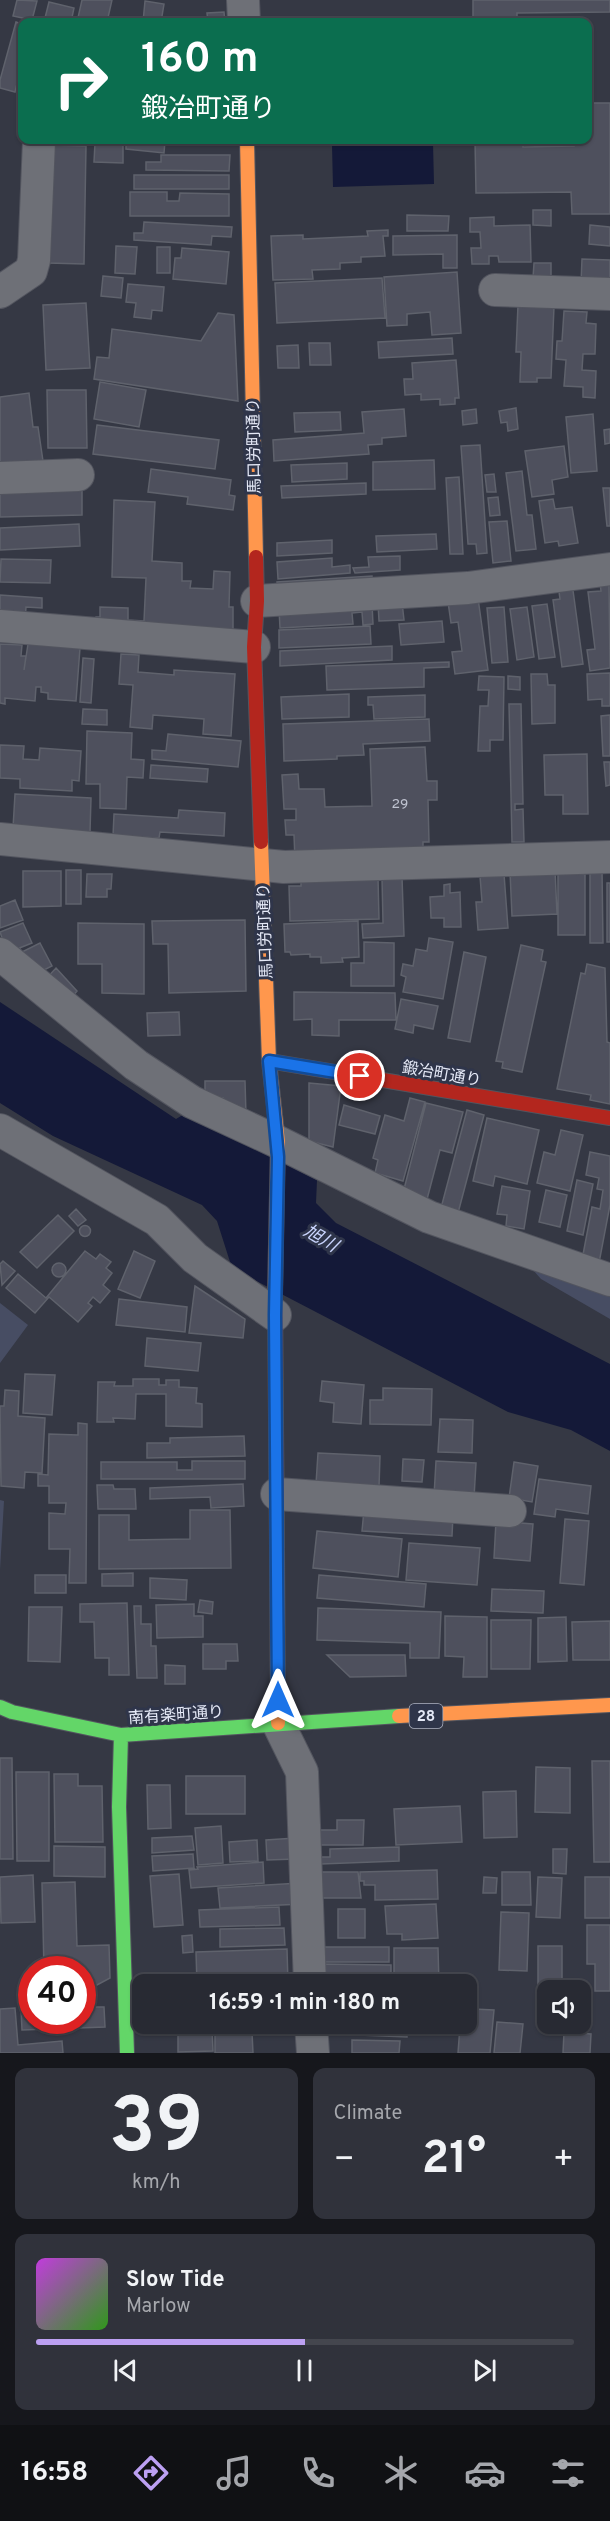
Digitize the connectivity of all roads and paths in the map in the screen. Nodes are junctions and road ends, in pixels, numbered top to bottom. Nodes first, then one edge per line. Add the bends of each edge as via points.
1 (243, 0) edge
2 (244, 18) edge
3 (39, 144) edge
4 (247, 144) edge
5 (495, 290) dead end
6 (0, 292) edge
7 (610, 294) edge
8 (78, 476) dead end
9 (0, 478) edge
10 (610, 569) edge
11 (257, 601) junction
12 (0, 626) edge
13 (254, 647) junction
14 (4, 849) edge
15 (610, 857) edge
16 (262, 865) junction
17 (0, 954) edge
18 (269, 1061) junction
19 (610, 1118) edge
20 (0, 1130) edge
21 (278, 1149) junction
22 (609, 1272) edge
23 (275, 1308) junction
24 (277, 1494) junction
25 (510, 1511) dead end
26 (610, 1705) edge
27 (0, 1707) edge
28 (278, 1723) junction
29 (121, 1735) junction
30 (310, 1974) edge
31 (311, 2034) edge
32 (127, 2053) edge
33 (312, 2053) edge

1 - 2 street
3 - 6 street via 34,261 31,271
4 - 11 street, 馬口労町通り
5 - 7 street
8 - 9 street
10 - 11 street via 468,588
11 - 13 street, 馬口労町通り
12 - 13 street
13 - 16 street, 馬口労町通り
14 - 16 street
15 - 16 street
16 - 18 street, 馬口労町通り
17 - 21 street via 136,1065 192,1102
18 - 19 street, 鍛冶町通り
18 - 21 street, 馬口労町通り
20 - 23 street via 157,1220 195,1258
21 - 22 street via 429,1217 521,1251
21 - 23 street, 馬口労町通り
23 - 24 street, 馬口労町通り
24 - 25 street
24 - 28 street, 馬口労町通り
26 - 28 street, 南有楽町通り / 28
27 - 29 street, 南有楽町通り / 28
28 - 29 street, 南有楽町通り / 28
28 - 30 street via 302,1772
29 - 32 street via 119,1808
31 - 33 street

